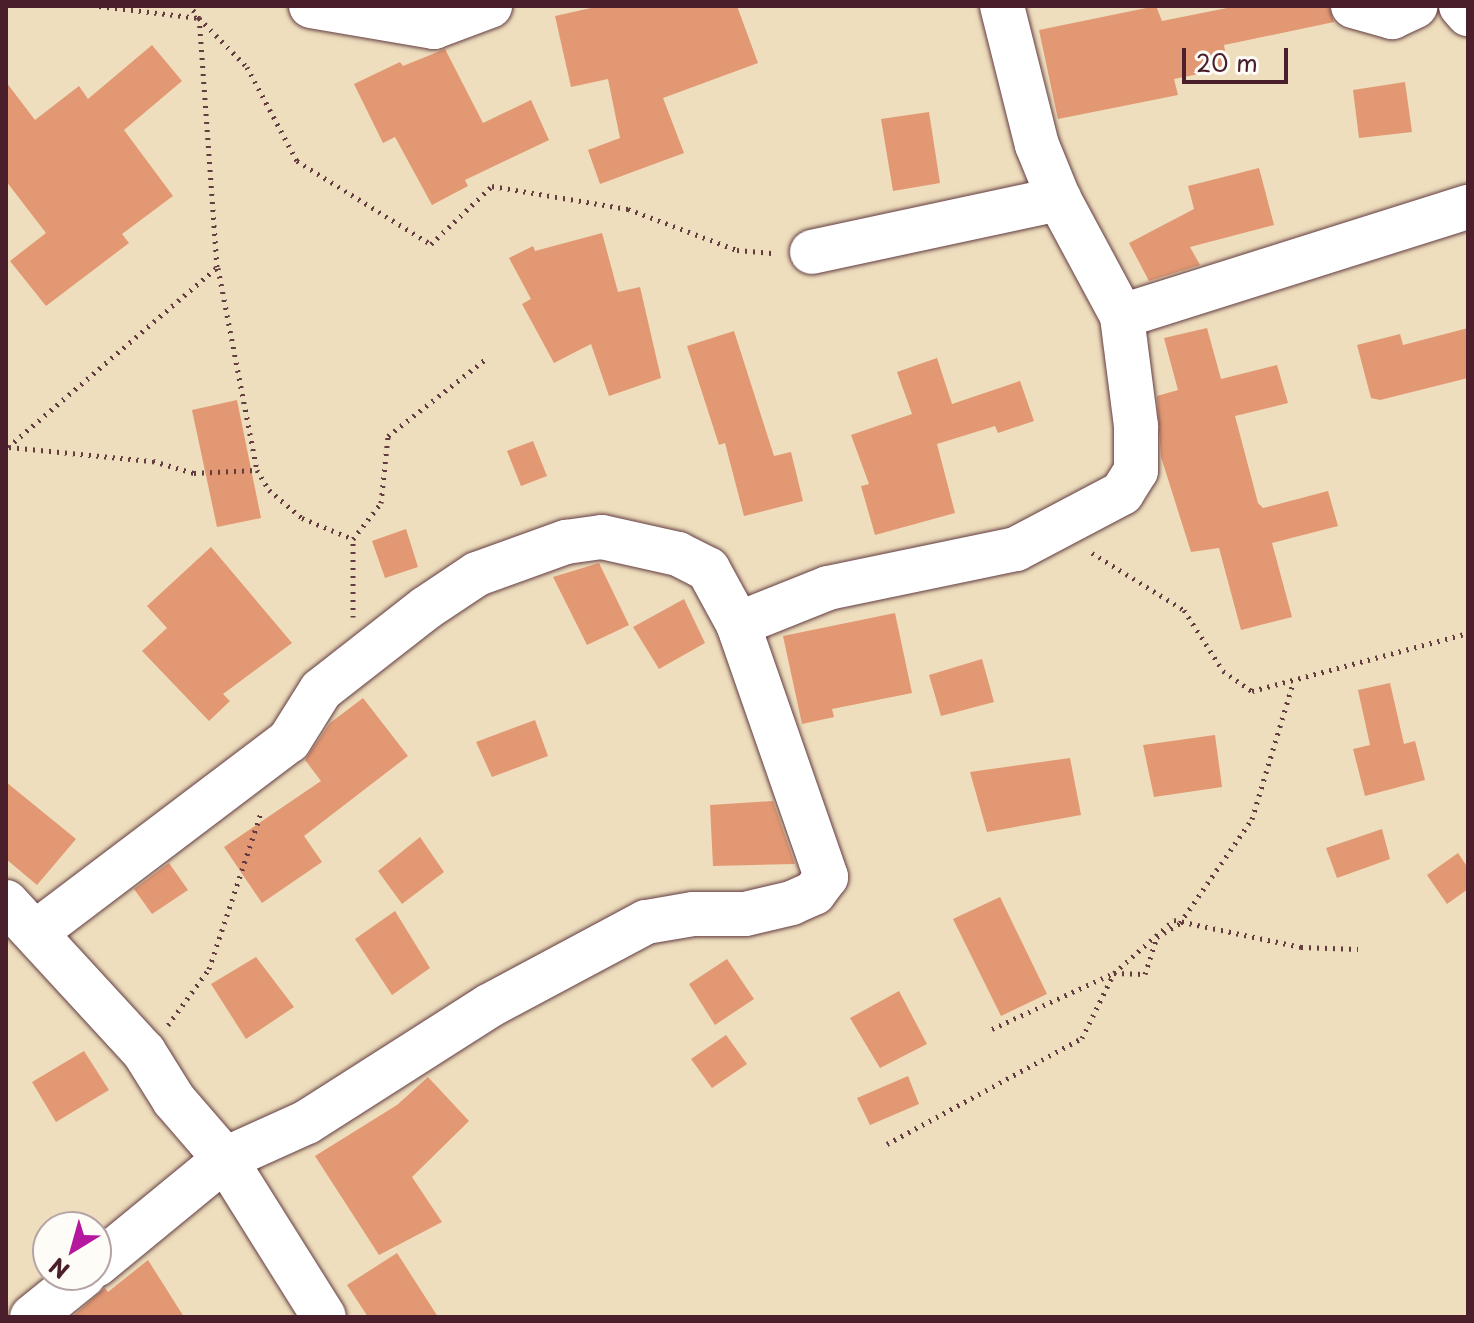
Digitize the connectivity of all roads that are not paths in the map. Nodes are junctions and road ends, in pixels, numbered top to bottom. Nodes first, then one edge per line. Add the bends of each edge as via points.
1 (311, 6) edge
2 (490, 6) edge
3 (1002, 6) edge
4 (1353, 6) edge
5 (1416, 6) edge
6 (1461, 6) edge
7 (1468, 14) edge
8 (1059, 199) junction
9 (1468, 207) edge
10 (812, 252) road end
11 (1122, 316) junction
12 (738, 624) junction
13 (21, 917) edge
14 (225, 1159) junction
15 (112, 1252) edge
16 (64, 1291) edge
17 (32, 1317) edge
18 (324, 1317) edge

1 - 2 street via 434,27
3 - 8 street via 1037,145
4 - 5 street via 1392,17
6 - 7 street
8 - 10 street
8 - 11 street
9 - 11 street
11 - 12 street via 1136,426 1136,471 1122,493 1057,532 1016,549 828,588
12 - 13 street via 708,569 641,544 602,537 566,542 477,574 321,690 289,741
12 - 14 street via 826,877 824,885 792,903 745,914 693,914 646,922 489,1006 307,1122
13 - 14 street via 144,1052 174,1100
14 - 15 street
14 - 18 street
16 - 17 street

